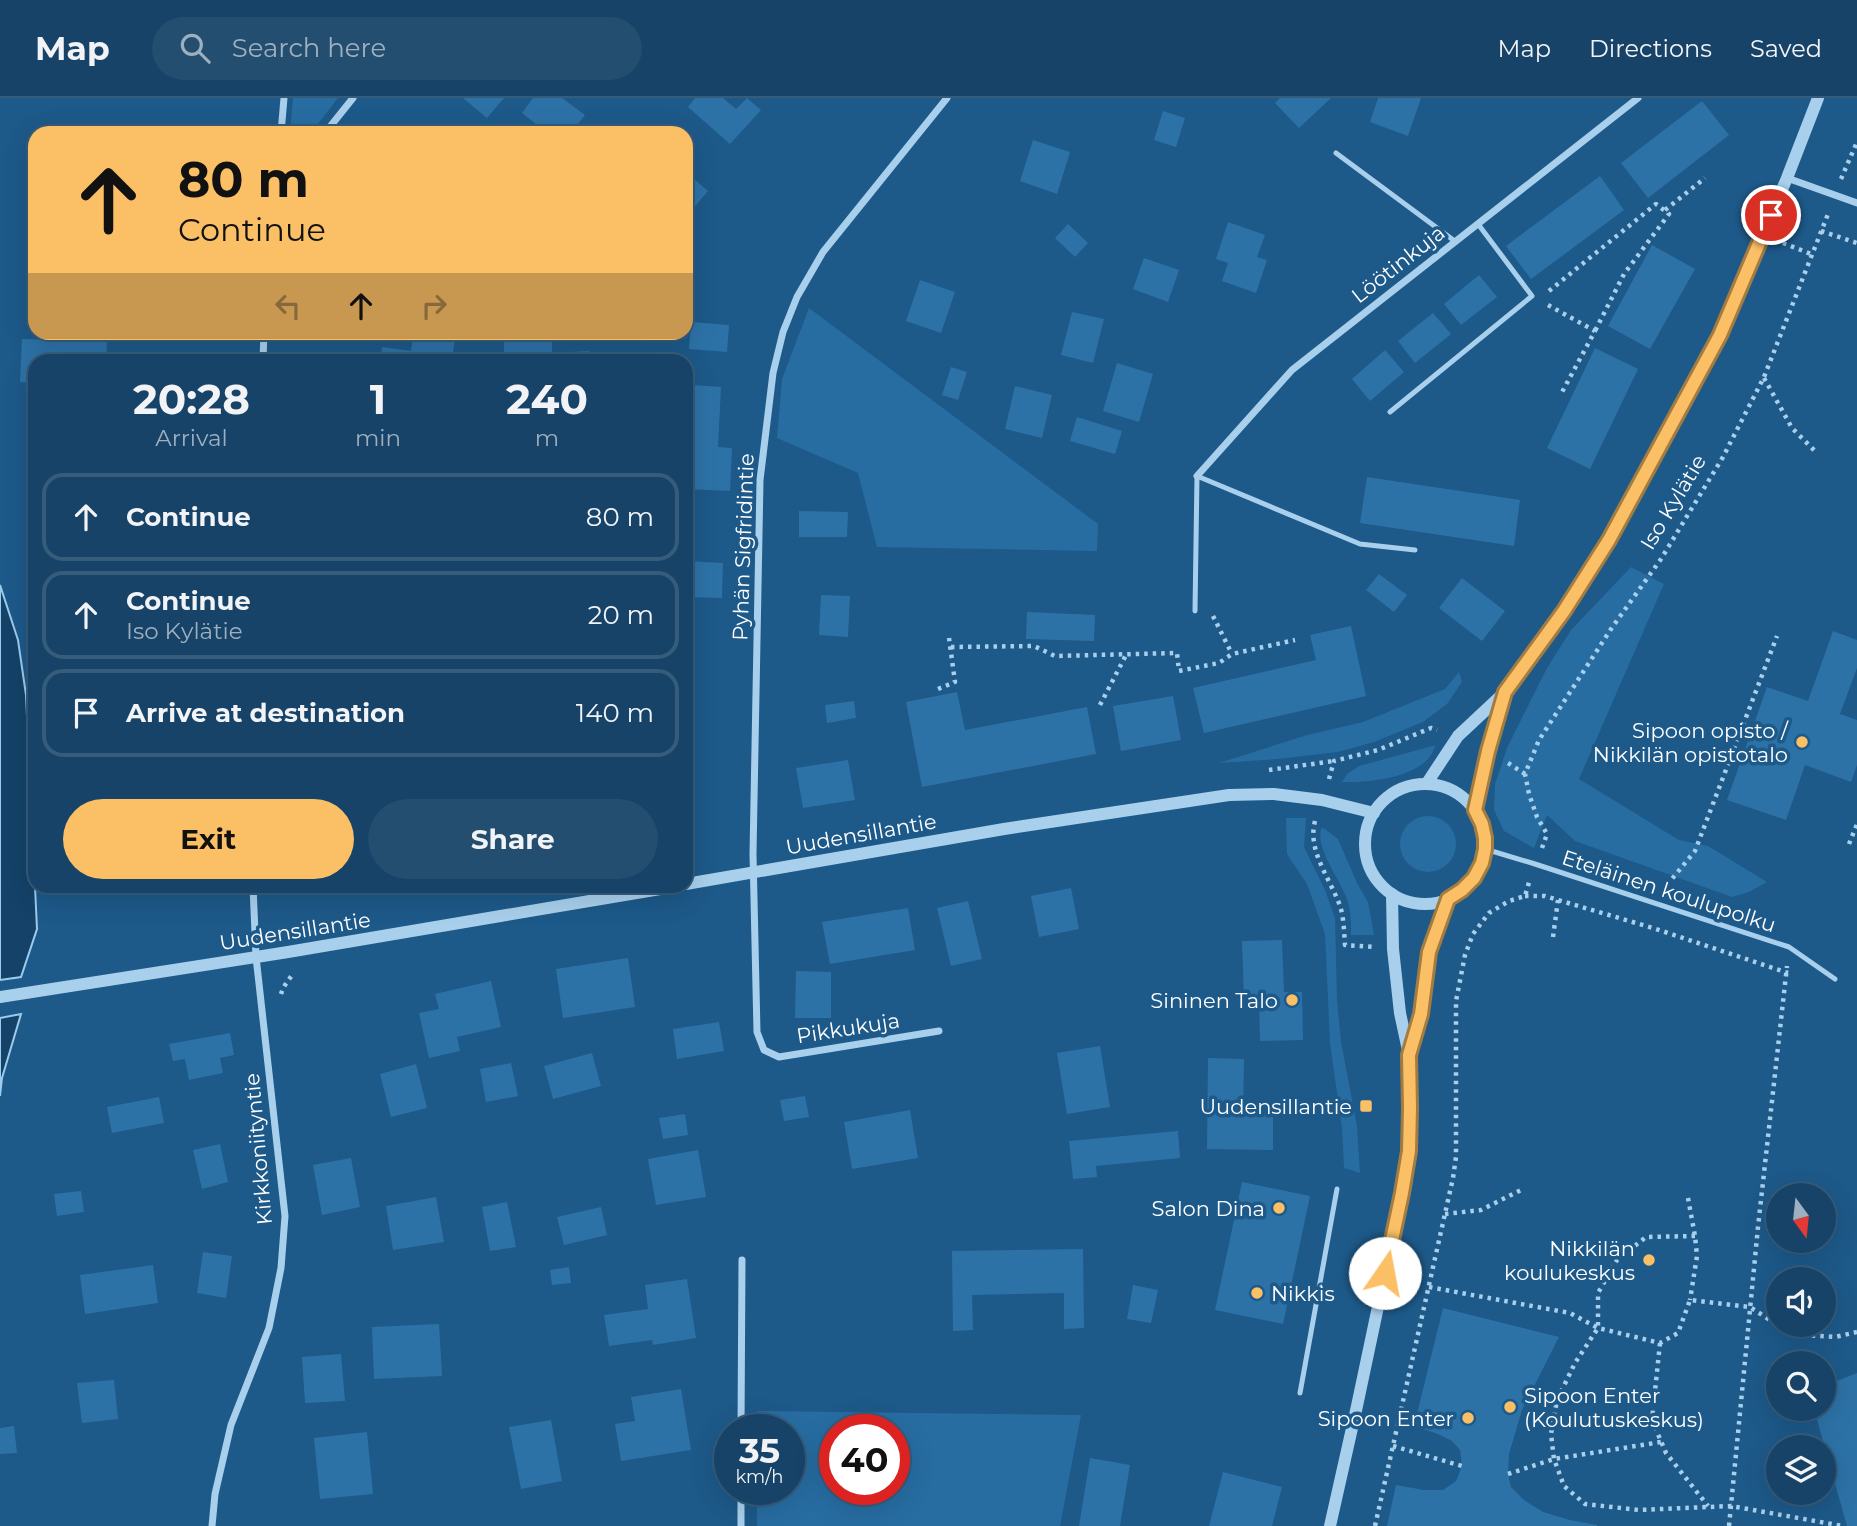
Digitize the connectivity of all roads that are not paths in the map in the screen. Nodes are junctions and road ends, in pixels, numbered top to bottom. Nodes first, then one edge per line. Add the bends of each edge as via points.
1 (284, 98) edge
2 (353, 98) edge
3 (947, 98) edge
4 (1638, 98) edge
5 (1818, 98) edge
6 (282, 126) edge
7 (331, 126) edge
8 (1336, 153) dead end
9 (1787, 178) junction
10 (1857, 204) edge
11 (1478, 224) junction
12 (1455, 242) junction
13 (1390, 412) dead end
14 (1197, 476) junction
15 (1415, 550) dead end
16 (1195, 611) dead end
17 (1505, 692) junction
18 (1427, 783) junction
19 (1475, 810) junction
20 (1374, 813) junction
21 (1485, 849) junction
22 (754, 872) junction
23 (693, 883) edge
24 (253, 893) edge
25 (636, 893) edge
26 (1392, 894) junction
27 (1448, 899) junction
28 (256, 957) junction
29 (1835, 979) road end
30 (0, 997) edge
31 (939, 1031) dead end
32 (764, 1050) joint
33 (1409, 1055) junction
34 (1337, 1189) dead end
35 (742, 1260) dead end
36 (1300, 1393) dead end
37 (741, 1414) edge
38 (741, 1505) edge
39 (212, 1526) edge
40 (741, 1526) edge
41 (1330, 1526) edge

1 - 6 street
2 - 7 street
3 - 22 street, Pyhän Sigfridintie via 823,252 783,332 773,373 761,480
4 - 11 street, Löötinkuja
5 - 9 street, Iso Kylätie
8 - 12 lane
9 - 10 street
9 - 17 street, Iso Kylätie via 1720,335 1609,540
11 - 12 street, Löötinkuja
11 - 13 lane via 1532,296
12 - 14 street, Löötinkuja via 1292,370
14 - 15 lane via 1360,544
14 - 16 lane
17 - 18 street, Iso Kylätie via 1458,736
17 - 19 street, Iso Kylätie
18 - 19 street via 1462,796
18 - 20 street via 1398,791
19 - 21 street
20 - 22 street, Uudensillantie via 1274,794 1229,795
20 - 26 street via 1366,834 1367,863 1377,881
21 - 27 street via 1474,878
21 - 29 lane, Eteläinen koulupolku via 1789,947
22 - 23 street, Uudensillantie
22 - 32 street, Pyhän Sigfridintie via 757,1032
24 - 28 street, Kirkkoniityntie
25 - 28 street, Uudensillantie
26 - 27 street via 1411,902
26 - 33 street via 1393,949
27 - 33 street via 1429,952 1421,1014
28 - 30 street, Uudensillantie
28 - 39 street, Kirkkoniityntie via 285,1216 281,1268 268,1328 230,1424
31 - 32 street, Pikkukuja via 779,1057
33 - 41 street via 1409,1151 1402,1193
34 - 36 lane
35 - 37 street
38 - 40 street

